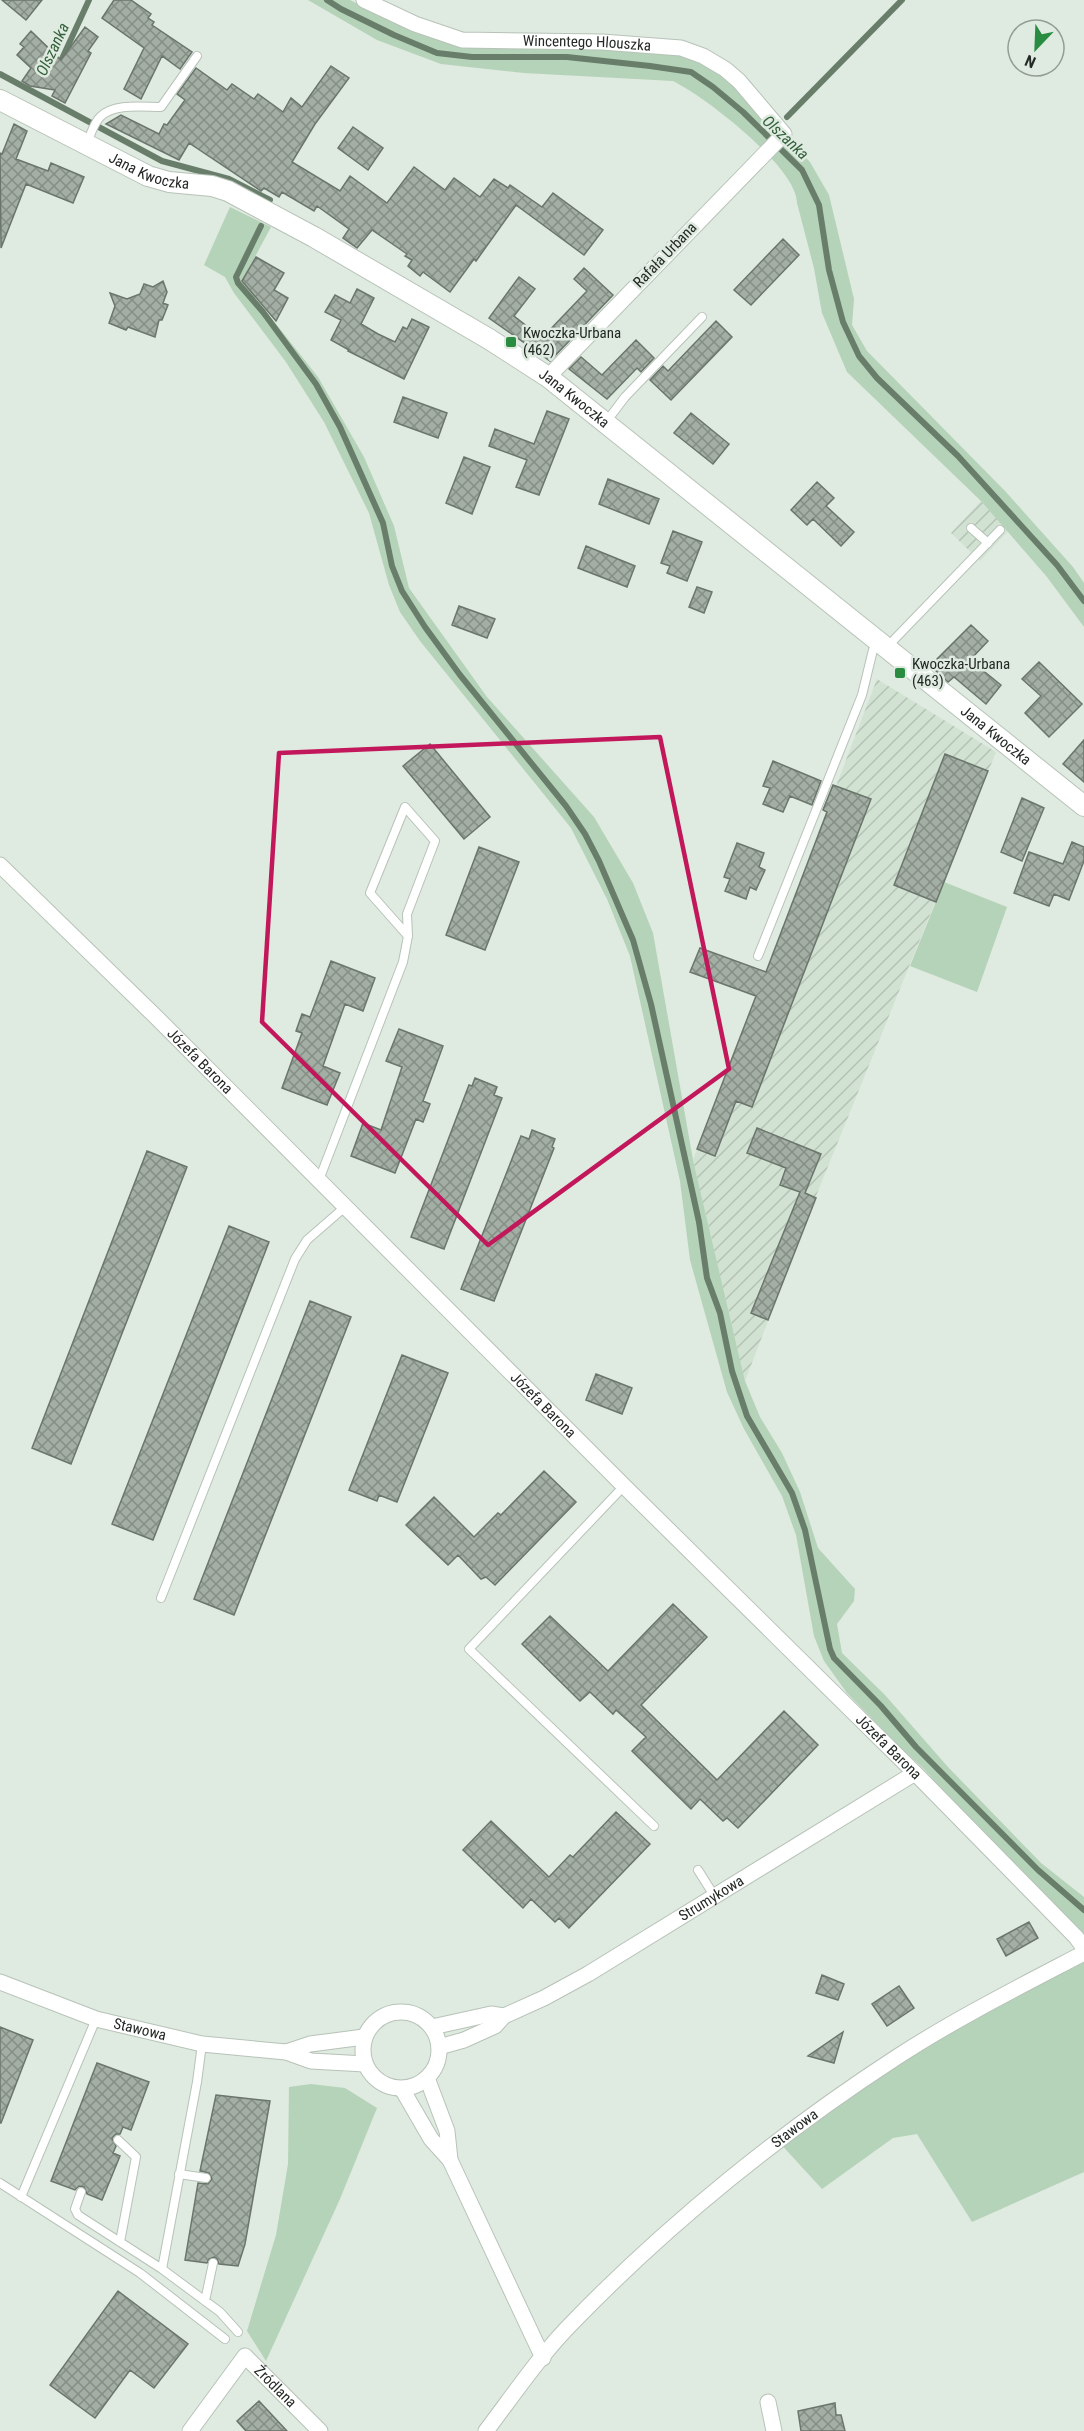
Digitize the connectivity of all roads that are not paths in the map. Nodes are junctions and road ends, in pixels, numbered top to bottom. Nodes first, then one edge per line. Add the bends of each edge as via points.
1 (364, 0) edge
2 (197, 56) dead end
3 (0, 100) edge
4 (784, 134) joint
5 (89, 139) junction
6 (702, 317) dead end
7 (548, 377) junction
8 (605, 423) junction
9 (971, 528) dead end
10 (1000, 530) dead end
11 (988, 543) junction
12 (882, 644) junction
13 (1084, 806) edge
14 (0, 865) edge
15 (408, 936) junction
16 (758, 956) dead end
17 (319, 1181) junction
18 (345, 1206) junction
19 (624, 1486) junction
20 (161, 1598) dead end
21 (915, 1773) junction
22 (654, 1826) dead end
23 (698, 1870) dead end
24 (715, 1897) junction
25 (1084, 1951) edge
26 (0, 1982) edge
27 (504, 2016) junction
28 (96, 2019) junction
29 (432, 2027) junction
30 (364, 2037) junction
31 (202, 2044) junction
32 (439, 2047) junction
33 (286, 2052) junction
34 (364, 2064) junction
35 (427, 2078) junction
36 (402, 2089) junction
37 (118, 2140) dead end
38 (450, 2160) junction
39 (179, 2174) junction
40 (206, 2178) dead end
41 (0, 2183) edge
42 (81, 2192) dead end
43 (21, 2197) junction
44 (120, 2242) junction
45 (213, 2263) dead end
46 (162, 2269) junction
47 (206, 2301) junction
48 (238, 2332) dead end
49 (225, 2339) dead end
50 (543, 2358) junction
51 (768, 2402) dead end
52 (190, 2431) edge
53 (320, 2431) edge
54 (486, 2431) edge
55 (774, 2431) edge

1 - 4 street, Wincentego Hlouszka via 462,40 602,42 681,48 703,56 740,81
2 - 5 lane via 161,107 126,106 108,112 99,118
3 - 5 street, Jana Kwoczka
4 - 7 street, Rafała Urbana
5 - 7 street, Jana Kwoczka via 148,176 228,190 489,339
6 - 8 lane
7 - 8 street, Jana Kwoczka
8 - 12 street, Jana Kwoczka
9 - 11 lane
10 - 11 lane
11 - 12 lane
12 - 13 street, Jana Kwoczka
12 - 16 lane via 873,650 861,695
14 - 17 street, Józefa Barona
15 - 15 lane via 370,893 405,807 435,841 407,915
15 - 17 lane via 403,962
17 - 18 street, Józefa Barona
18 - 19 street, Józefa Barona
18 - 20 lane via 307,1240 295,1259
19 - 21 street, Józefa Barona
19 - 22 lane via 469,1649
21 - 24 street, Strumykowa
21 - 25 street, Józefa Barona via 1076,1937
23 - 24 lane
24 - 27 street, Strumykowa via 544,1998
25 - 50 street, Stawowa via 898,2056 806,2119 663,2236 573,2322
26 - 28 street, Stawowa
27 - 29 street, Strumykowa via 490,2014
27 - 32 street, Strumykowa via 495,2026
28 - 31 street, Stawowa
28 - 43 lane
29 - 30 street via 417,2016 400,2011 377,2019
29 - 32 street
30 - 33 street, Stawowa via 309,2044
30 - 34 street
31 - 33 street, Stawowa
31 - 39 lane
32 - 35 street via 434,2069
33 - 34 street, Stawowa via 311,2061
34 - 36 street via 385,2085
35 - 36 street
35 - 38 street via 447,2131
36 - 38 street via 431,2139
37 - 44 lane via 136,2157
38 - 50 street
39 - 40 lane
39 - 46 lane
41 - 43 lane
42 - 44 lane via 75,2209 78,2215
43 - 49 lane via 140,2273
44 - 46 lane
45 - 47 lane
46 - 47 lane
47 - 48 lane
50 - 54 street, Stawowa
51 - 55 street
52 - 53 street, Źródlana via 245,2356

